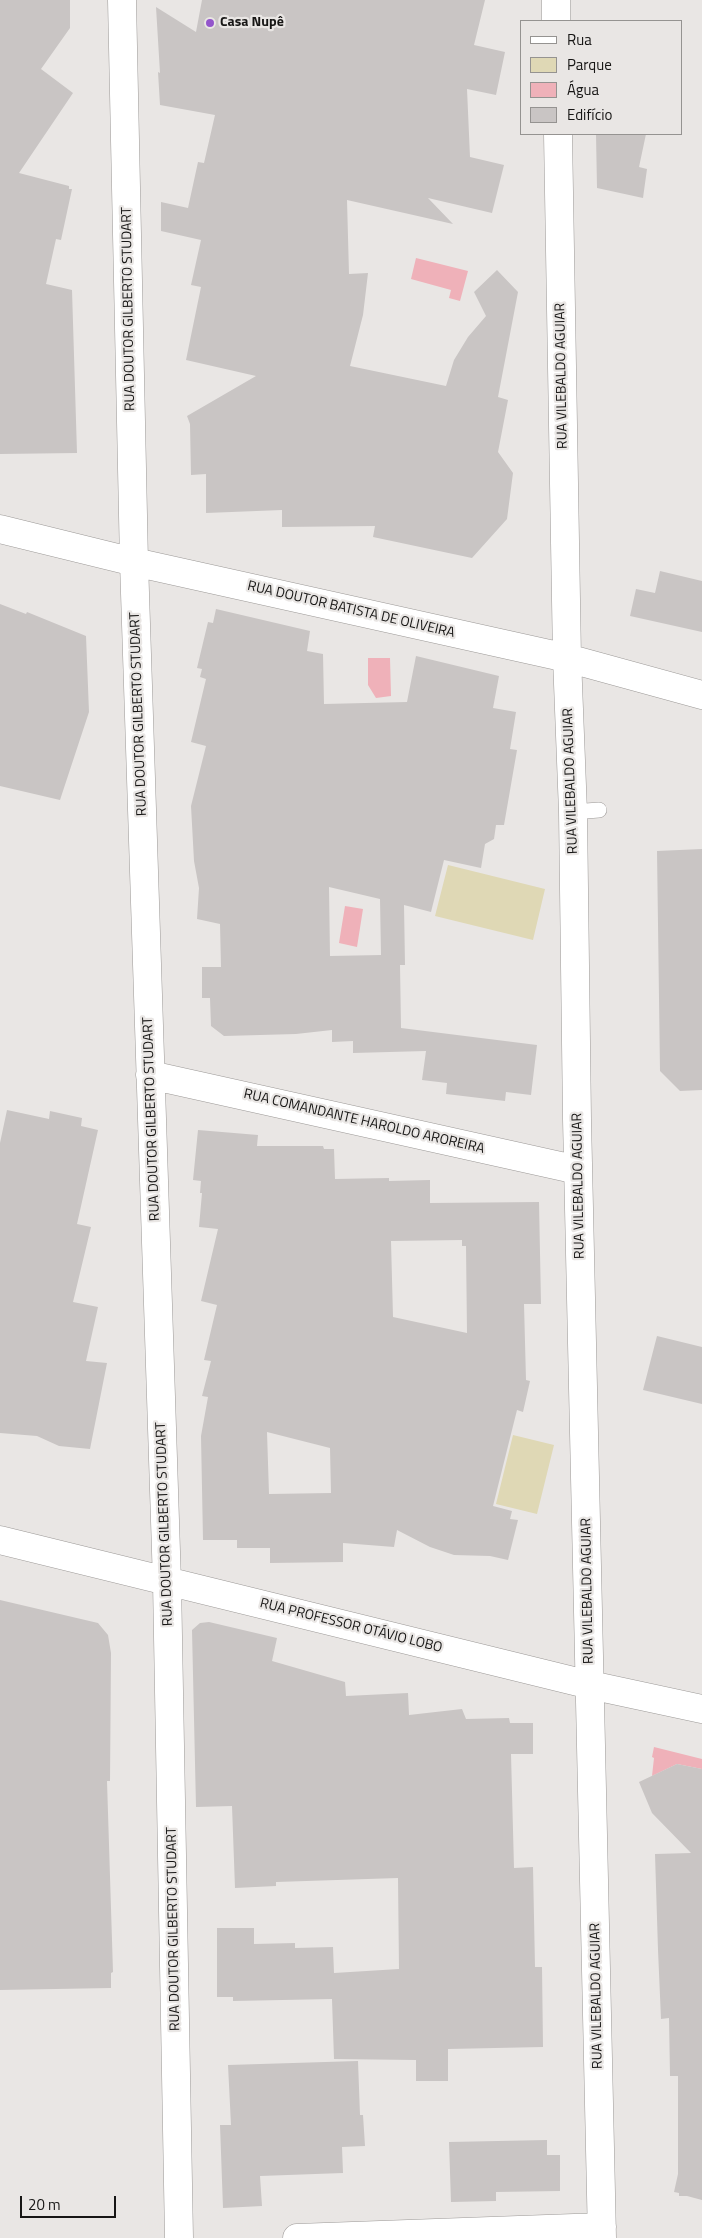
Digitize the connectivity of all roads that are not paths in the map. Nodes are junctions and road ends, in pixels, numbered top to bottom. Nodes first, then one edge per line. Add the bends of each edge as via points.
1 (122, 0) edge
2 (556, 0) edge
3 (556, 20) edge
4 (558, 135) edge
5 (0, 529) edge
6 (134, 562) junction
7 (567, 658) junction
8 (702, 695) edge
9 (599, 810) dead end
10 (573, 812) junction
11 (150, 1075) junction
12 (578, 1170) junction
13 (0, 1540) edge
14 (167, 1582) junction
15 (590, 1685) junction
16 (702, 1709) edge
17 (602, 2233) edge
18 (179, 2238) edge
19 (297, 2238) edge

1 - 6 street, RUA DOUTOR GILBERTO STUDART
2 - 3 street
4 - 7 street, RUA VILEBALDO AGUIAR
5 - 6 street, RUA DOUTOR BATISTA DE OLIVEIRA
6 - 7 street, RUA DOUTOR BATISTA DE OLIVEIRA
6 - 11 street, RUA DOUTOR GILBERTO STUDART
7 - 8 street, RUA DOUTOR BATISTA DE OLIVEIRA
7 - 10 street, RUA VILEBALDO AGUIAR
9 - 10 lane
10 - 12 street, RUA VILEBALDO AGUIAR
11 - 12 street, RUA COMANDANTE HAROLDO AROREIRA
11 - 14 street, RUA DOUTOR GILBERTO STUDART
12 - 15 street, RUA VILEBALDO AGUIAR
13 - 14 street, RUA PROFESSOR OTÁVIO LOBO
14 - 15 street, RUA PROFESSOR OTÁVIO LOBO
14 - 18 street, RUA DOUTOR GILBERTO STUDART
15 - 16 street, RUA PROFESSOR OTÁVIO LOBO
15 - 17 street, RUA VILEBALDO AGUIAR
17 - 19 street

